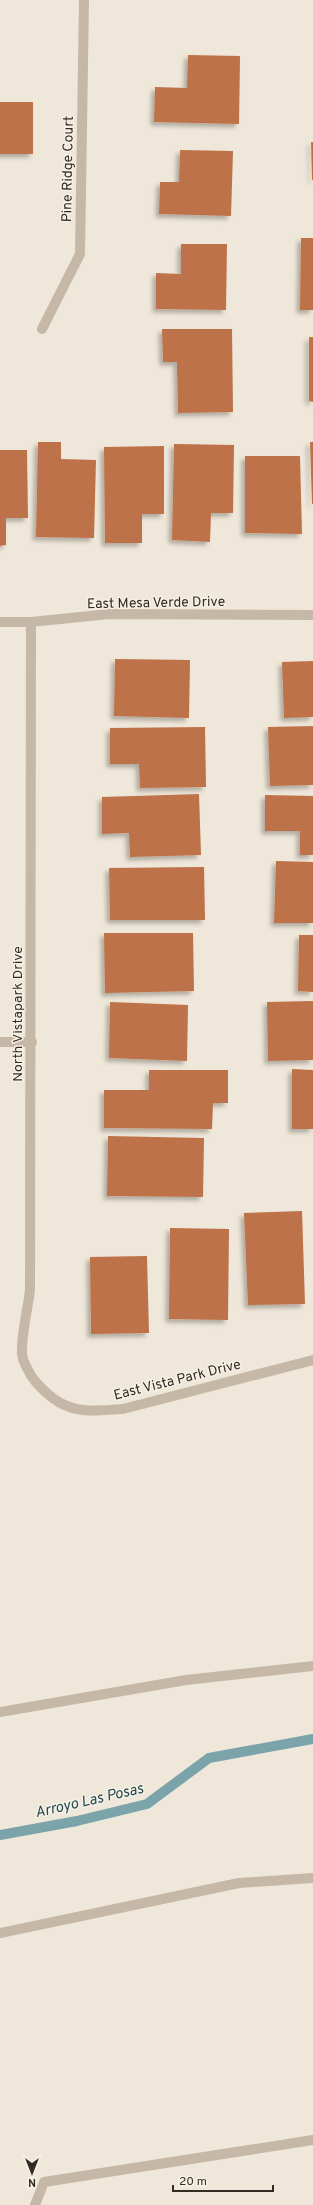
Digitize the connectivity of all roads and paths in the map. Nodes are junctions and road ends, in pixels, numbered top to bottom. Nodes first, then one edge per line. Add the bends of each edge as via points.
1 (84, 0) edge
2 (42, 330) dead end
3 (313, 614) edge
4 (0, 622) edge
5 (31, 622) junction
6 (0, 1042) edge
7 (32, 1042) junction
8 (313, 1360) edge
9 (49, 1397) joint
10 (313, 1666) edge
11 (0, 1712) edge
12 (313, 1878) edge
13 (0, 1933) edge
14 (313, 2140) edge
15 (35, 2205) edge

1 - 2 street, Pine Ridge Court via 80,254
3 - 5 street, East Mesa Verde Drive via 109,614
4 - 5 street, East Mesa Verde Drive
5 - 7 street, North Vistapark Drive
6 - 7 street
7 - 9 street, North Vistapark Drive via 30,1290 22,1355 31,1376
8 - 9 street, East Vista Park Drive via 123,1409 77,1409
10 - 11 street via 186,1680
12 - 13 street via 238,1883
14 - 15 street via 44,2182

